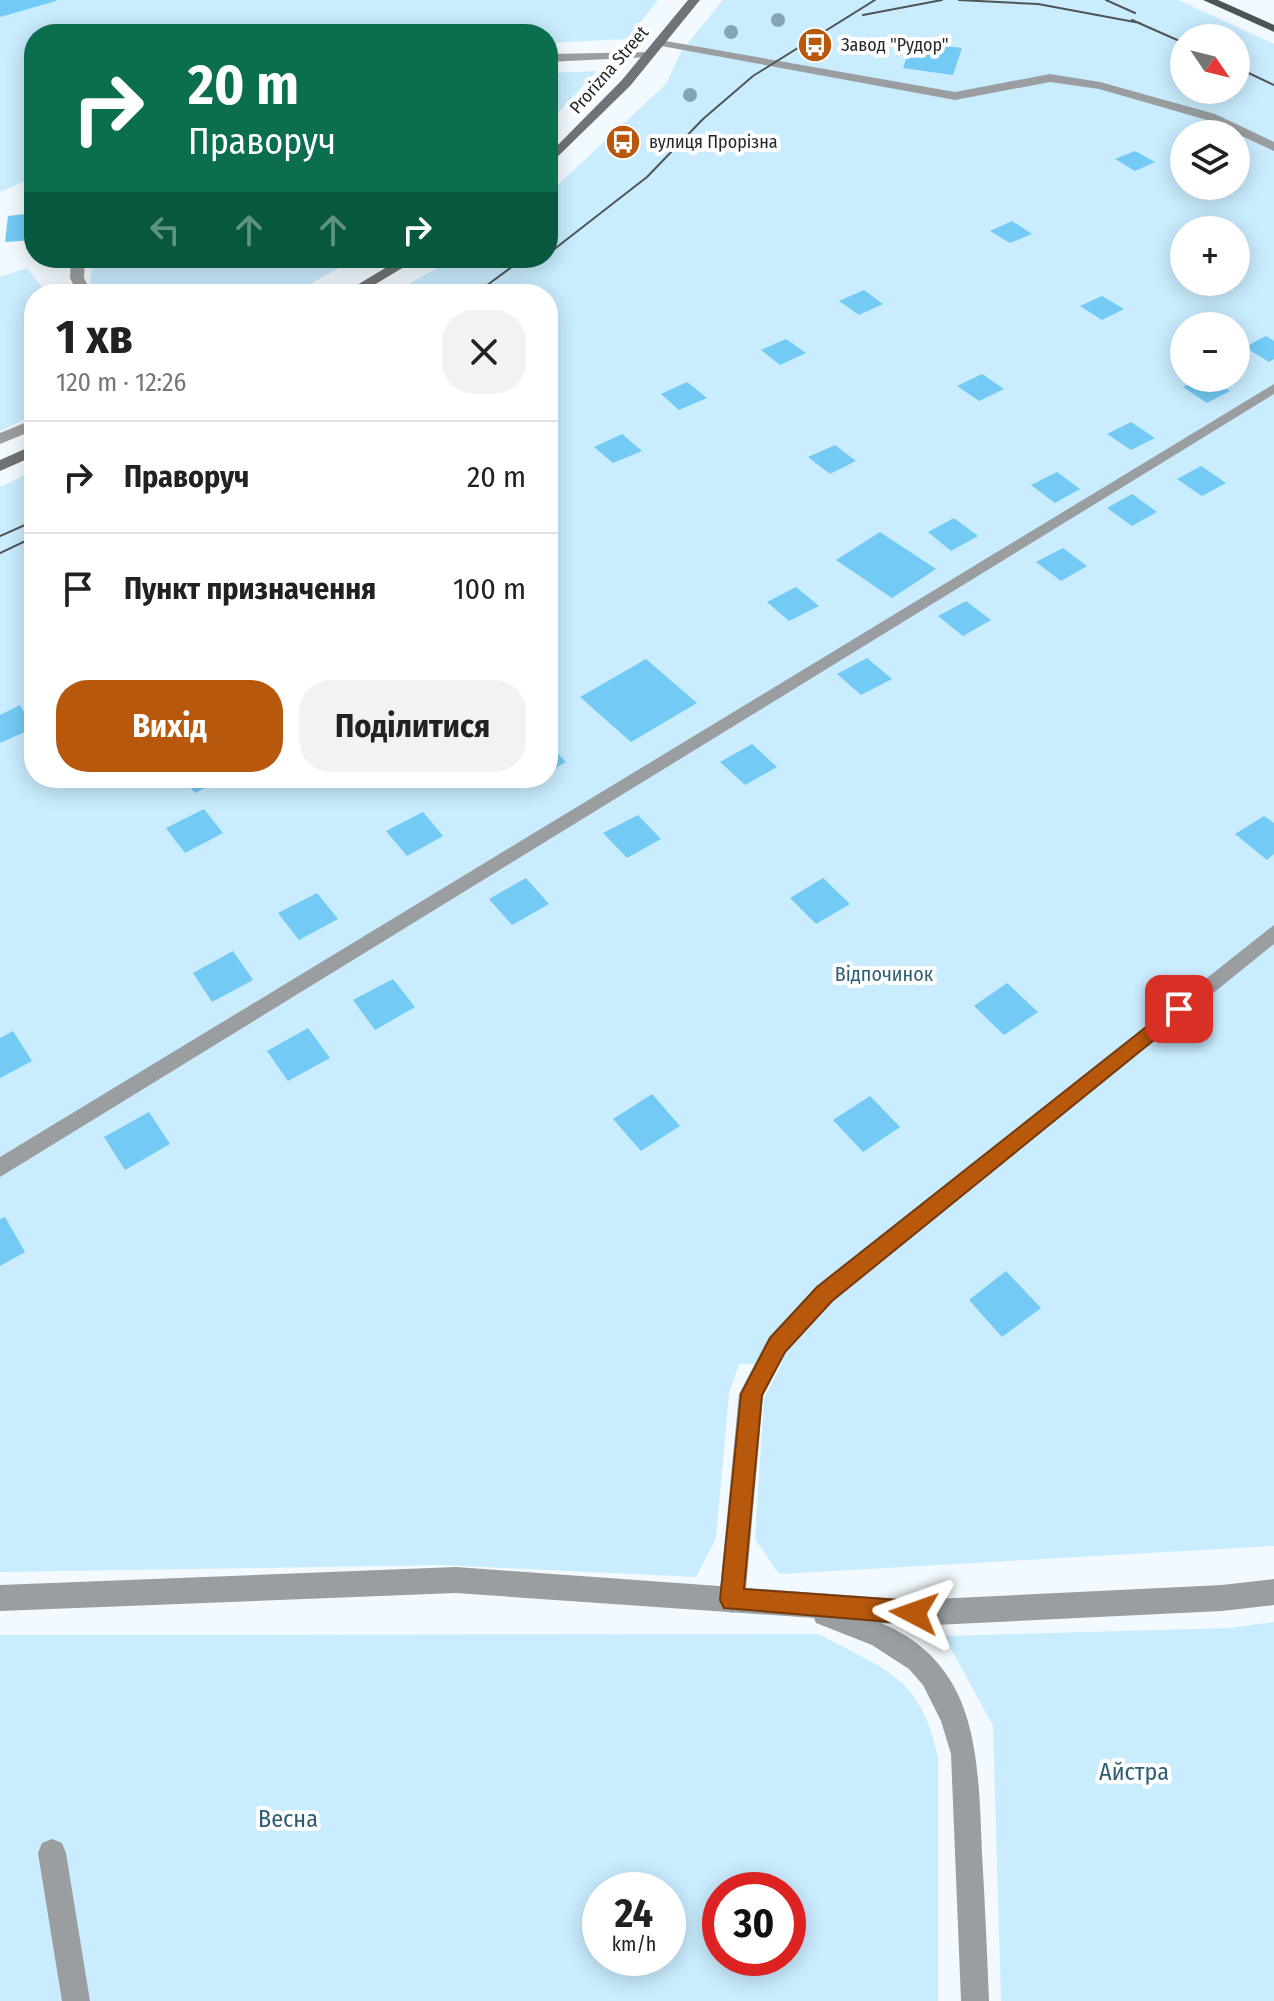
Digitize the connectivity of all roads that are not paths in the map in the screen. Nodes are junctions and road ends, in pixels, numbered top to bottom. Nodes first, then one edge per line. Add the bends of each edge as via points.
1 (694, 0) edge
2 (1209, 0) edge
3 (1274, 29) edge
4 (660, 43) junction
5 (650, 54) junction
6 (558, 58) edge
7 (1274, 147) edge
8 (558, 152) edge
9 (394, 268) edge
10 (366, 284) edge
11 (1274, 388) edge
12 (24, 428) edge
13 (0, 439) edge
14 (24, 455) edge
15 (0, 466) edge
16 (1274, 933) edge
17 (0, 1168) edge
18 (1274, 1592) edge
19 (0, 1598) edge
20 (732, 1600) junction
21 (802, 1605) junction
22 (52, 1853) dead end
23 (76, 2001) edge
24 (975, 2001) edge

1 - 4 main road, Prorizna Street
2 - 3 main road
4 - 5 main road, Prorizna Street
4 - 7 street via 955,96 1050,78 1088,84 1211,117
5 - 6 street
5 - 8 main road, Prorizna Street
9 - 10 main road
11 - 17 street
12 - 13 street
14 - 15 main road
16 - 20 street via 824,1294 777,1345 751,1394
18 - 21 street via 914,1613
19 - 20 street via 456,1580
20 - 21 street
21 - 24 street via 893,1639 925,1664 954,1716 964,1754
22 - 23 street

